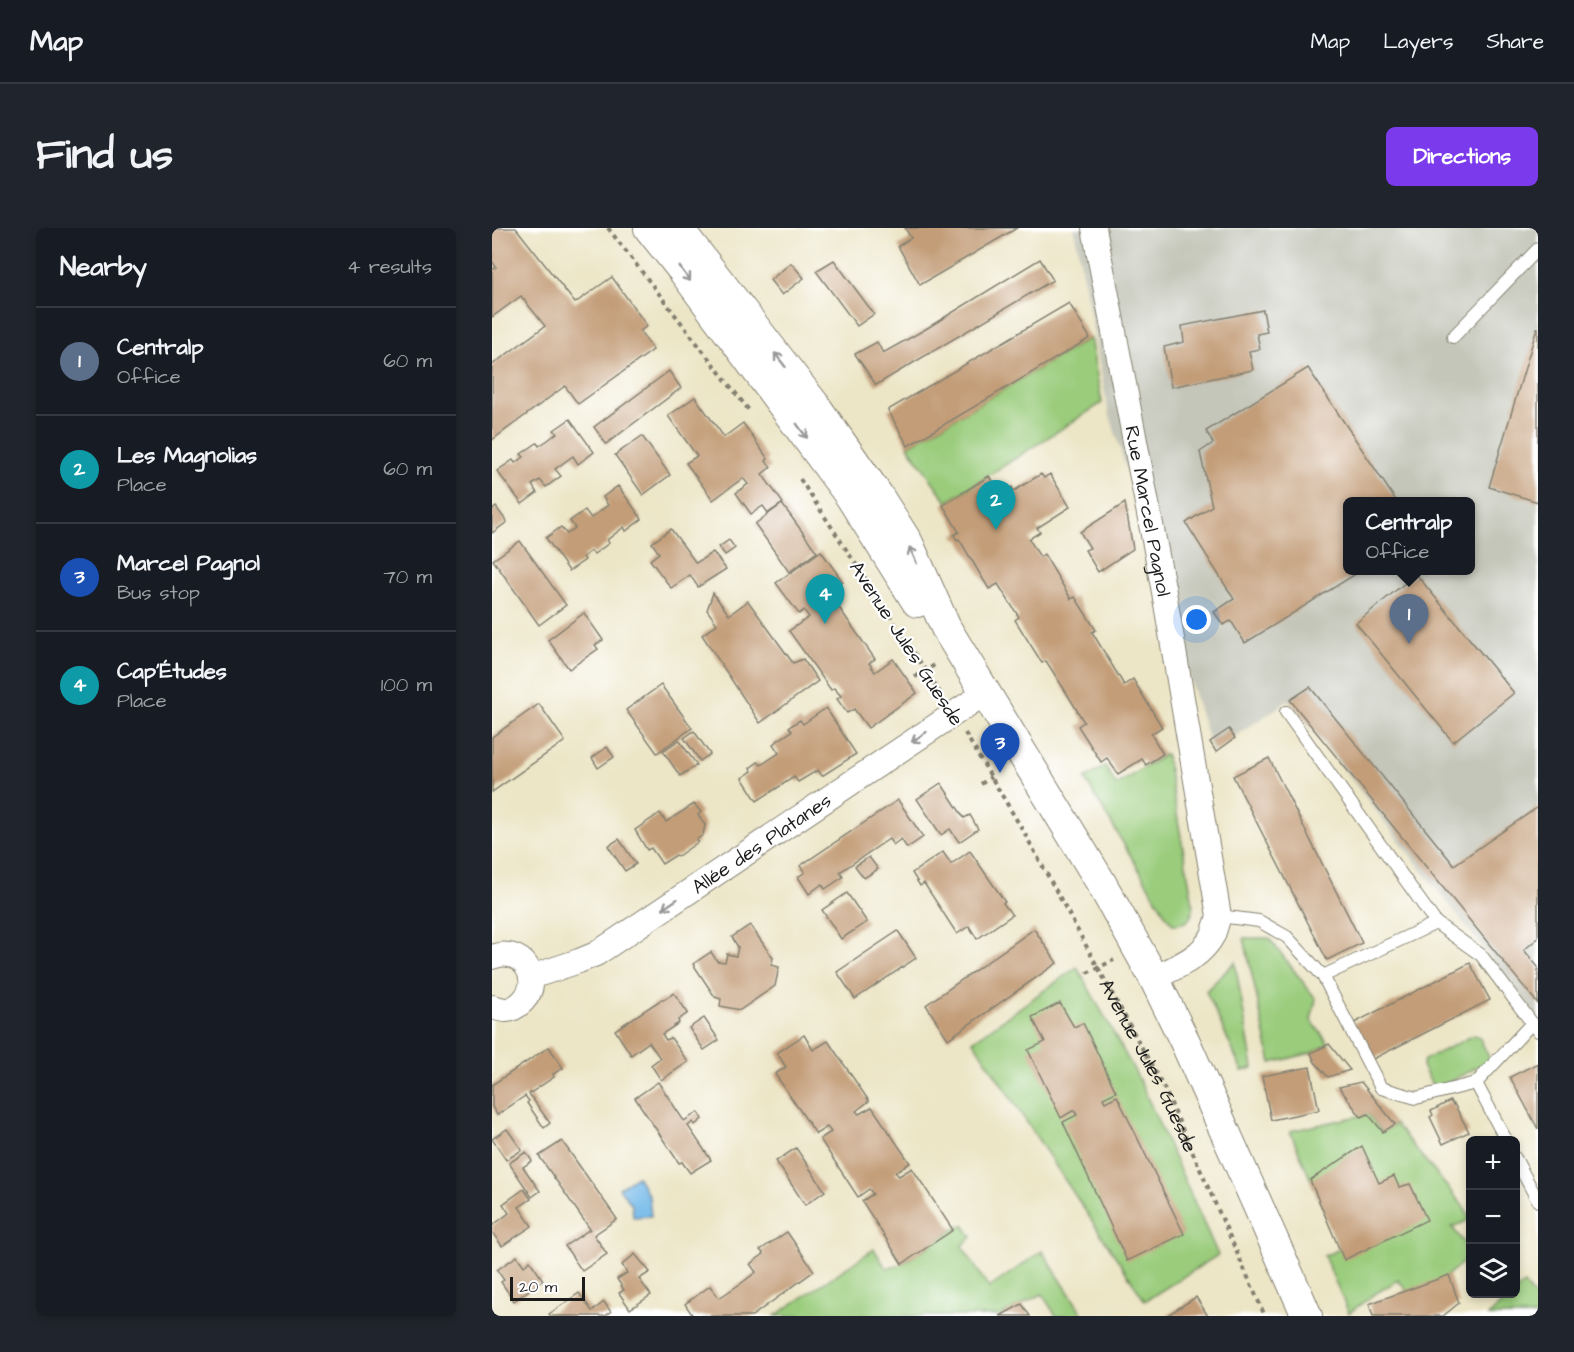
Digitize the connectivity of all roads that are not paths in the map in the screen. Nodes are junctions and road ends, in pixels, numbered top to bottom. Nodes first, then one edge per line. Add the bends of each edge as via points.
1 (649, 228) edge
2 (678, 228) edge
3 (1094, 228) edge
4 (1538, 249) edge
5 (1453, 337) dead end
6 (946, 628) junction
7 (985, 693) junction
8 (1286, 712) dead end
9 (1219, 916) junction
10 (1436, 923) junction
11 (492, 957) edge
12 (1323, 976) junction
13 (531, 977) junction
14 (1154, 978) junction
15 (492, 1007) edge
16 (1535, 1027) edge
17 (1476, 1083) junction
18 (1504, 1136) edge
19 (1520, 1167) edge
20 (1538, 1201) edge
21 (1307, 1316) edge

1 -> 6 street, Avenue Jules Guesde via 850,496 917,603
6 -> 2 street, Avenue Jules Guesde via 908,543 877,495 814,404
3 - 9 street, Rue Marcel Pagnol via 1164,592
4 - 5 lane
6 - 7 street, Avenue Jules Guesde
7 -> 13 street, Allée des Platanes via 596,954
7 - 14 street, Avenue Jules Guesde via 1100,880
8 - 10 lane
9 - 12 lane via 1259,921 1287,937
9 - 14 street via 1202,950
10 - 12 lane
10 - 16 lane via 1480,956
11 - 13 street via 508,954 520,959
12 - 17 lane via 1381,1088 1416,1098
13 - 15 street via 529,994 518,1006 506,1010
14 - 21 street, Avenue Jules Guesde
16 - 17 lane
17 - 18 lane
19 - 20 lane

